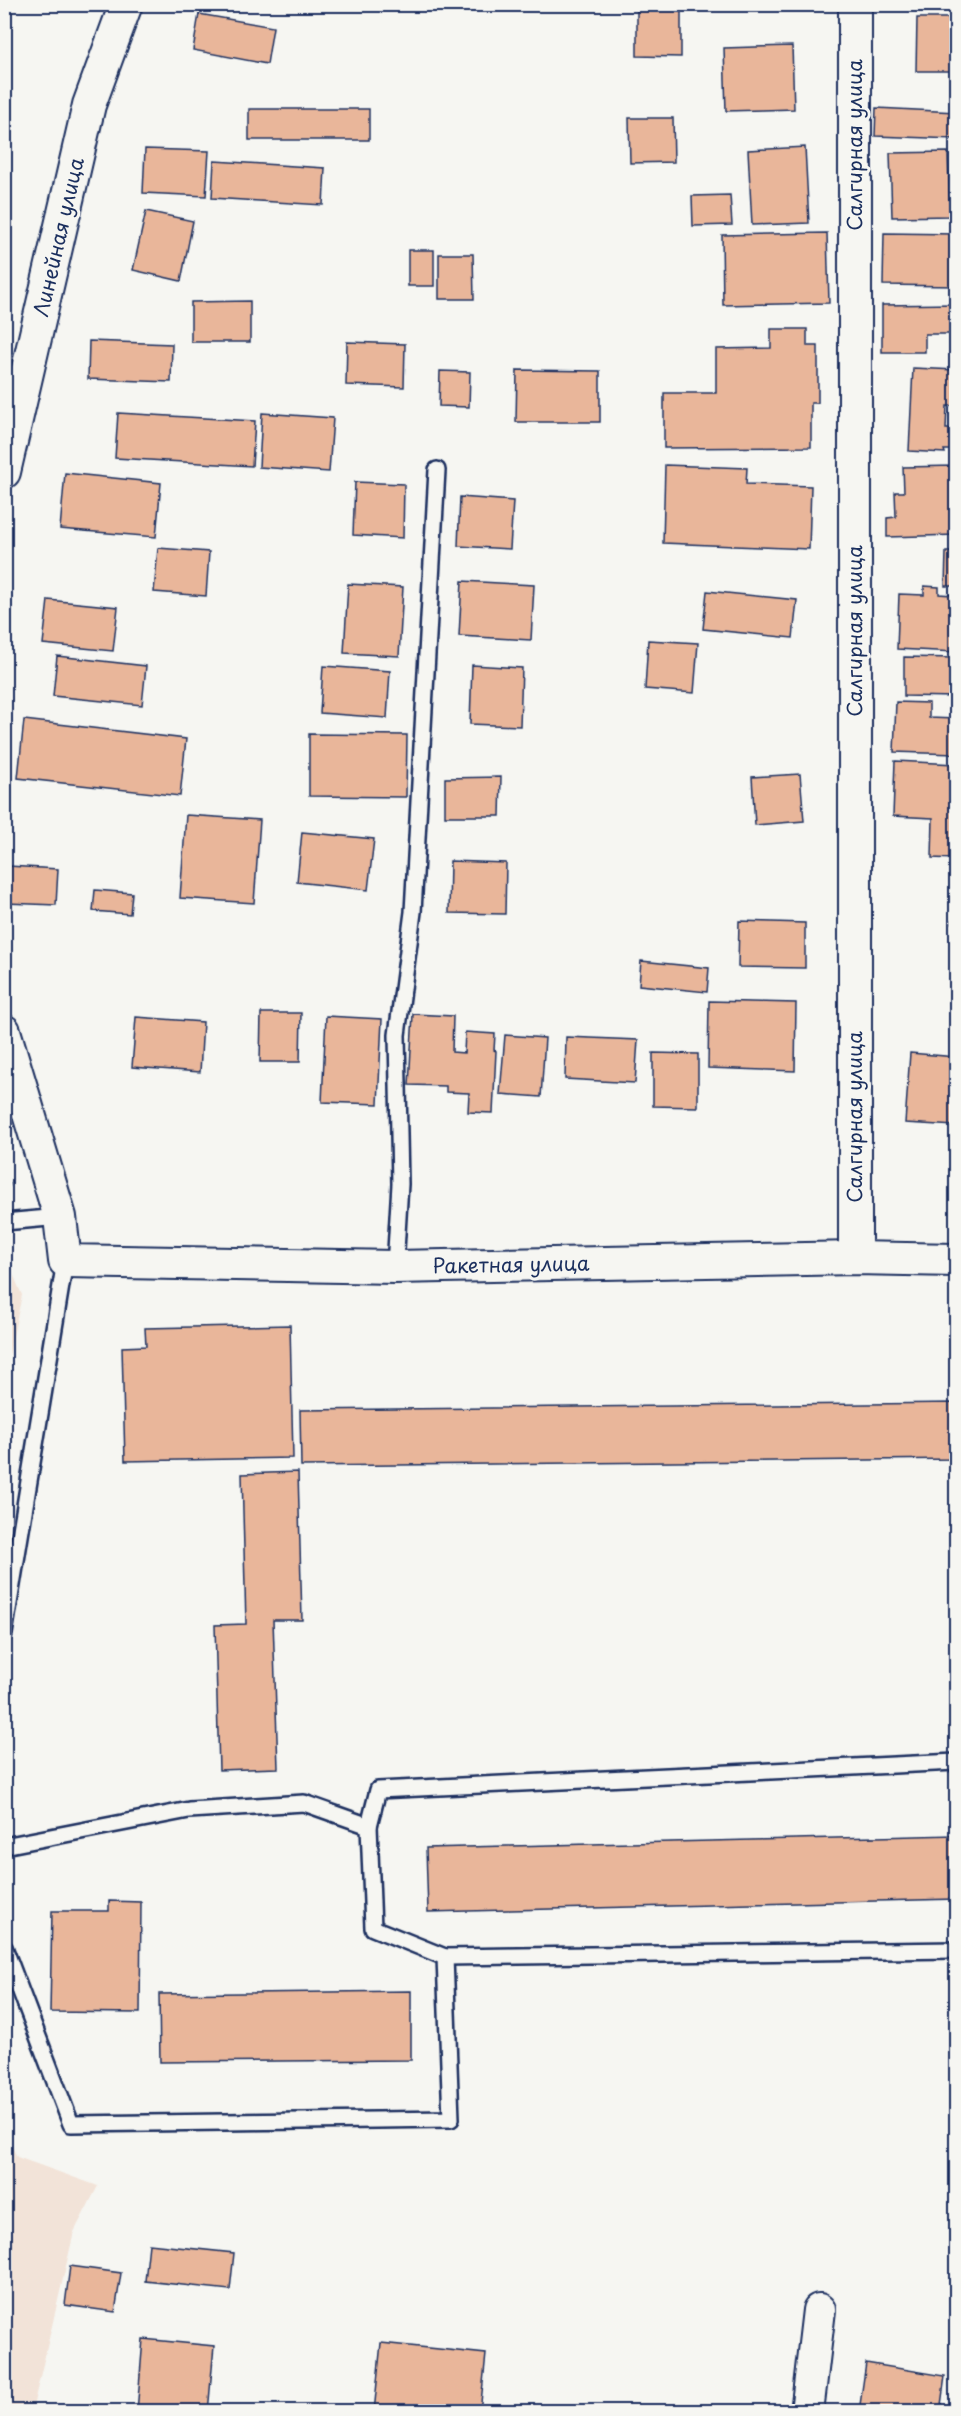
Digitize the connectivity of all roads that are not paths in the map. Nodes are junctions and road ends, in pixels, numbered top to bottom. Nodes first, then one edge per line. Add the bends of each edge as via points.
1 (126, 4) edge
2 (855, 4) edge
3 (437, 470) dead end
4 (4, 472) edge
5 (4, 1031) edge
6 (60, 1217) junction
7 (4, 1222) edge
8 (855, 1258) junction
9 (957, 1260) edge
10 (65, 1261) junction
11 (394, 1267) junction
12 (4, 1634) edge
13 (957, 1762) edge
14 (369, 1826) junction
15 (4, 1846) edge
16 (4, 1947) edge
17 (957, 1950) edge
18 (445, 1957) junction
19 (819, 2310) dead end
20 (807, 2412) edge

1 - 4 street, Линейная улица via 89,105
2 - 8 street, Салгирная улица
3 - 11 lane via 413,912 397,1035 400,1184
5 - 6 street
6 - 7 lane
6 - 10 street
8 - 9 street, Ракетная улица
8 - 11 street, Ракетная улица
10 - 11 street, Ракетная улица
10 - 12 lane
13 - 14 lane via 378,1790
14 - 15 lane via 304,1803 281,1804 189,1810
14 - 18 lane via 373,1928
16 - 18 lane via 70,2124 451,2119
17 - 18 lane
19 - 20 street

